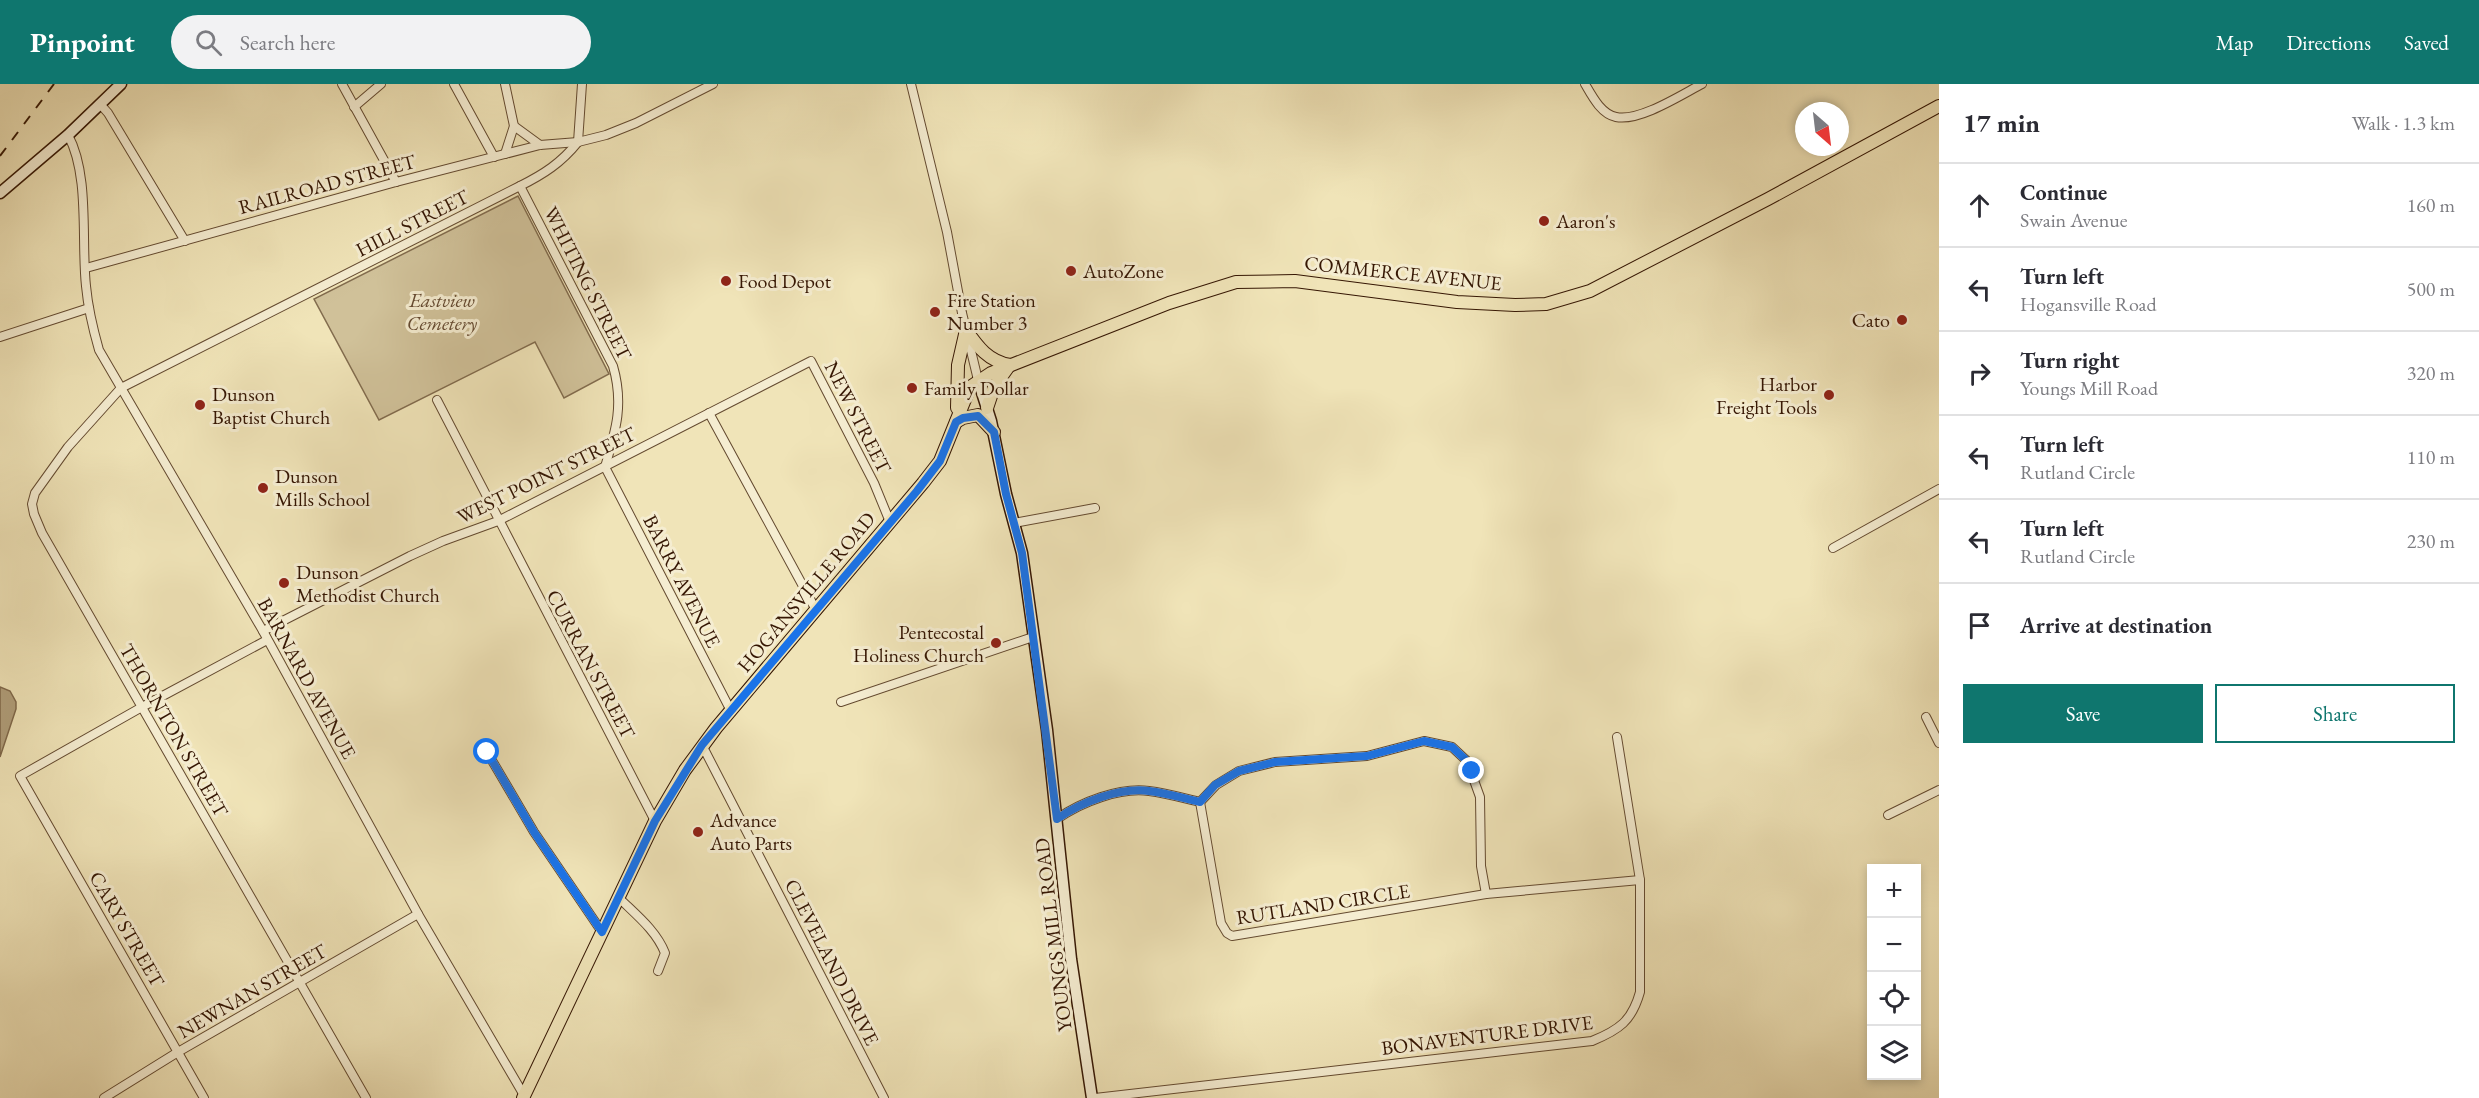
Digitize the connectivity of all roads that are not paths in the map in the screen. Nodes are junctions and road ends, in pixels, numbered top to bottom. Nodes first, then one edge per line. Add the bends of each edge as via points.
1 (121, 84) edge
2 (342, 84) edge
3 (381, 84) edge
4 (454, 84) edge
5 (505, 84) edge
6 (582, 84) edge
7 (713, 84) edge
8 (1585, 84) edge
9 (1701, 84) edge
10 (912, 86) edge
11 (100, 104) junction
12 (1939, 106) edge
13 (354, 107) junction
14 (514, 126) junction
15 (68, 135) junction
16 (578, 142) junction
17 (540, 145) junction
18 (505, 154) junction
19 (494, 157) junction
20 (396, 182) junction
21 (520, 186) junction
22 (2, 191) edge
23 (185, 241) junction
24 (86, 268) junction
25 (89, 308) junction
26 (966, 330) junction
27 (0, 337) edge
28 (810, 361) joint
29 (1010, 365) junction
30 (978, 380) junction
31 (121, 388) junction
32 (437, 400) dead end
33 (987, 408) junction
34 (709, 413) junction
35 (956, 422) junction
36 (994, 432) junction
37 (605, 467) junction
38 (1939, 489) edge
39 (1095, 508) dead end
40 (498, 521) junction
41 (890, 522) junction
42 (1014, 523) junction
43 (1833, 548) dead end
44 (816, 610) junction
45 (263, 631) junction
46 (1033, 637) junction
47 (267, 640) junction
48 (841, 702) dead end
49 (142, 707) junction
50 (730, 711) junction
51 (1926, 717) dead end
52 (1617, 737) dead end
53 (1939, 743) edge
54 (702, 745) junction
55 (487, 752) dead end
56 (1939, 790) edge
57 (1200, 802) junction
58 (1888, 815) dead end
59 (1057, 819) junction
60 (655, 821) junction
61 (1640, 880) junction
62 (1486, 894) junction
63 (618, 897) junction
64 (418, 914) junction
65 (602, 932) junction
66 (658, 971) dead end
67 (300, 983) junction
68 (178, 1052) junction
69 (524, 1097) edge
70 (104, 1098) edge
71 (204, 1098) edge
72 (366, 1098) edge
73 (884, 1098) edge
74 (1093, 1098) edge

1 - 11 street
2 - 13 street
3 - 13 street
4 - 19 street
5 - 14 street
6 - 16 street
7 - 16 street via 636,123
8 - 9 street via 1606,112 1624,118 1637,116
10 - 26 street
11 - 15 street
11 - 23 street
12 - 29 main road, COMMERCE AVENUE via 1768,199 1590,291 1567,299 1546,304 1490,304 1294,281 1236,282 1169,303
13 - 20 street
14 - 17 street
14 - 18 street
15 - 22 street
15 - 24 street, BARNARD AVENUE via 80,174
16 - 17 street, RAILROAD STREET
16 - 21 street, HILL STREET via 550,171
17 - 18 street, RAILROAD STREET
18 - 19 street, RAILROAD STREET
19 - 20 street, RAILROAD STREET
20 - 23 street, RAILROAD STREET
21 - 31 street, HILL STREET
21 - 37 street, WHITING STREET via 613,366 620,402
23 - 24 street, RAILROAD STREET
24 - 25 street, BARNARD AVENUE
25 - 27 street
25 - 31 street, BARNARD AVENUE via 99,350
26 - 29 main road via 988,357
26 - 30 street
26 - 35 main road via 958,365
28 - 34 street, WEST POINT STREET
28 - 41 street, NEW STREET via 874,483
29 - 30 main road, COMMERCE AVENUE
29 - 33 main road via 994,387
30 - 33 street, YOUNGS MILL ROAD
30 - 35 main road, HOGANSVILLE ROAD via 970,387
31 - 45 street, BARNARD AVENUE
31 - 49 street, THORNTON STREET via 68,447 35,493 32,504 42,533
32 - 40 street, CURRAN STREET
33 - 36 street, YOUNGS MILL ROAD
34 - 37 street, WEST POINT STREET
34 - 44 street
35 - 36 main road via 978,416
35 - 41 main road, HOGANSVILLE ROAD via 940,461
36 - 42 street, YOUNGS MILL ROAD
37 - 40 street, WEST POINT STREET
37 - 50 street, BARRY AVENUE
38 - 43 street
39 - 42 street
40 - 45 street, WEST POINT STREET via 410,556
40 - 60 street, CURRAN STREET
41 - 44 main road, HOGANSVILLE ROAD
42 - 46 street, YOUNGS MILL ROAD
44 - 50 main road, HOGANSVILLE ROAD
45 - 47 street, BARNARD AVENUE
46 - 48 street
46 - 59 street, YOUNGS MILL ROAD
47 - 49 street
47 - 64 street, BARNARD AVENUE
49 - 67 street, THORNTON STREET
49 - 68 street, CARY STREET via 20,776
50 - 54 main road, HOGANSVILLE ROAD
51 - 53 street
52 - 61 street, BONAVENTURE DRIVE
54 - 60 main road, HOGANSVILLE ROAD
54 - 73 street, CLEVELAND DRIVE
55 - 65 street via 534,832
56 - 58 street
57 - 59 street via 1147,790 1094,800
57 - 62 street, RUTLAND CIRCLE via 1221,923 1232,936
57 - 62 street via 1215,785 1239,771 1275,762 1367,756 1424,741 1452,747 1467,761 1480,797 1481,866
59 - 74 street, YOUNGS MILL ROAD via 1071,959
60 - 63 main road, HOGANSVILLE ROAD
61 - 62 street, RUTLAND CIRCLE
61 - 74 street, BONAVENTURE DRIVE via 1640,992 1636,1006 1616,1032 1592,1041
63 - 65 main road, HOGANSVILLE ROAD
63 - 66 street via 662,945 665,953
64 - 67 street, NEWNAN STREET
64 - 69 street, BARNARD AVENUE
65 - 69 main road, HOGANSVILLE ROAD
67 - 68 street, NEWNAN STREET
67 - 72 street, THORNTON STREET
68 - 70 street, NEWNAN STREET
68 - 71 street, CARY STREET

